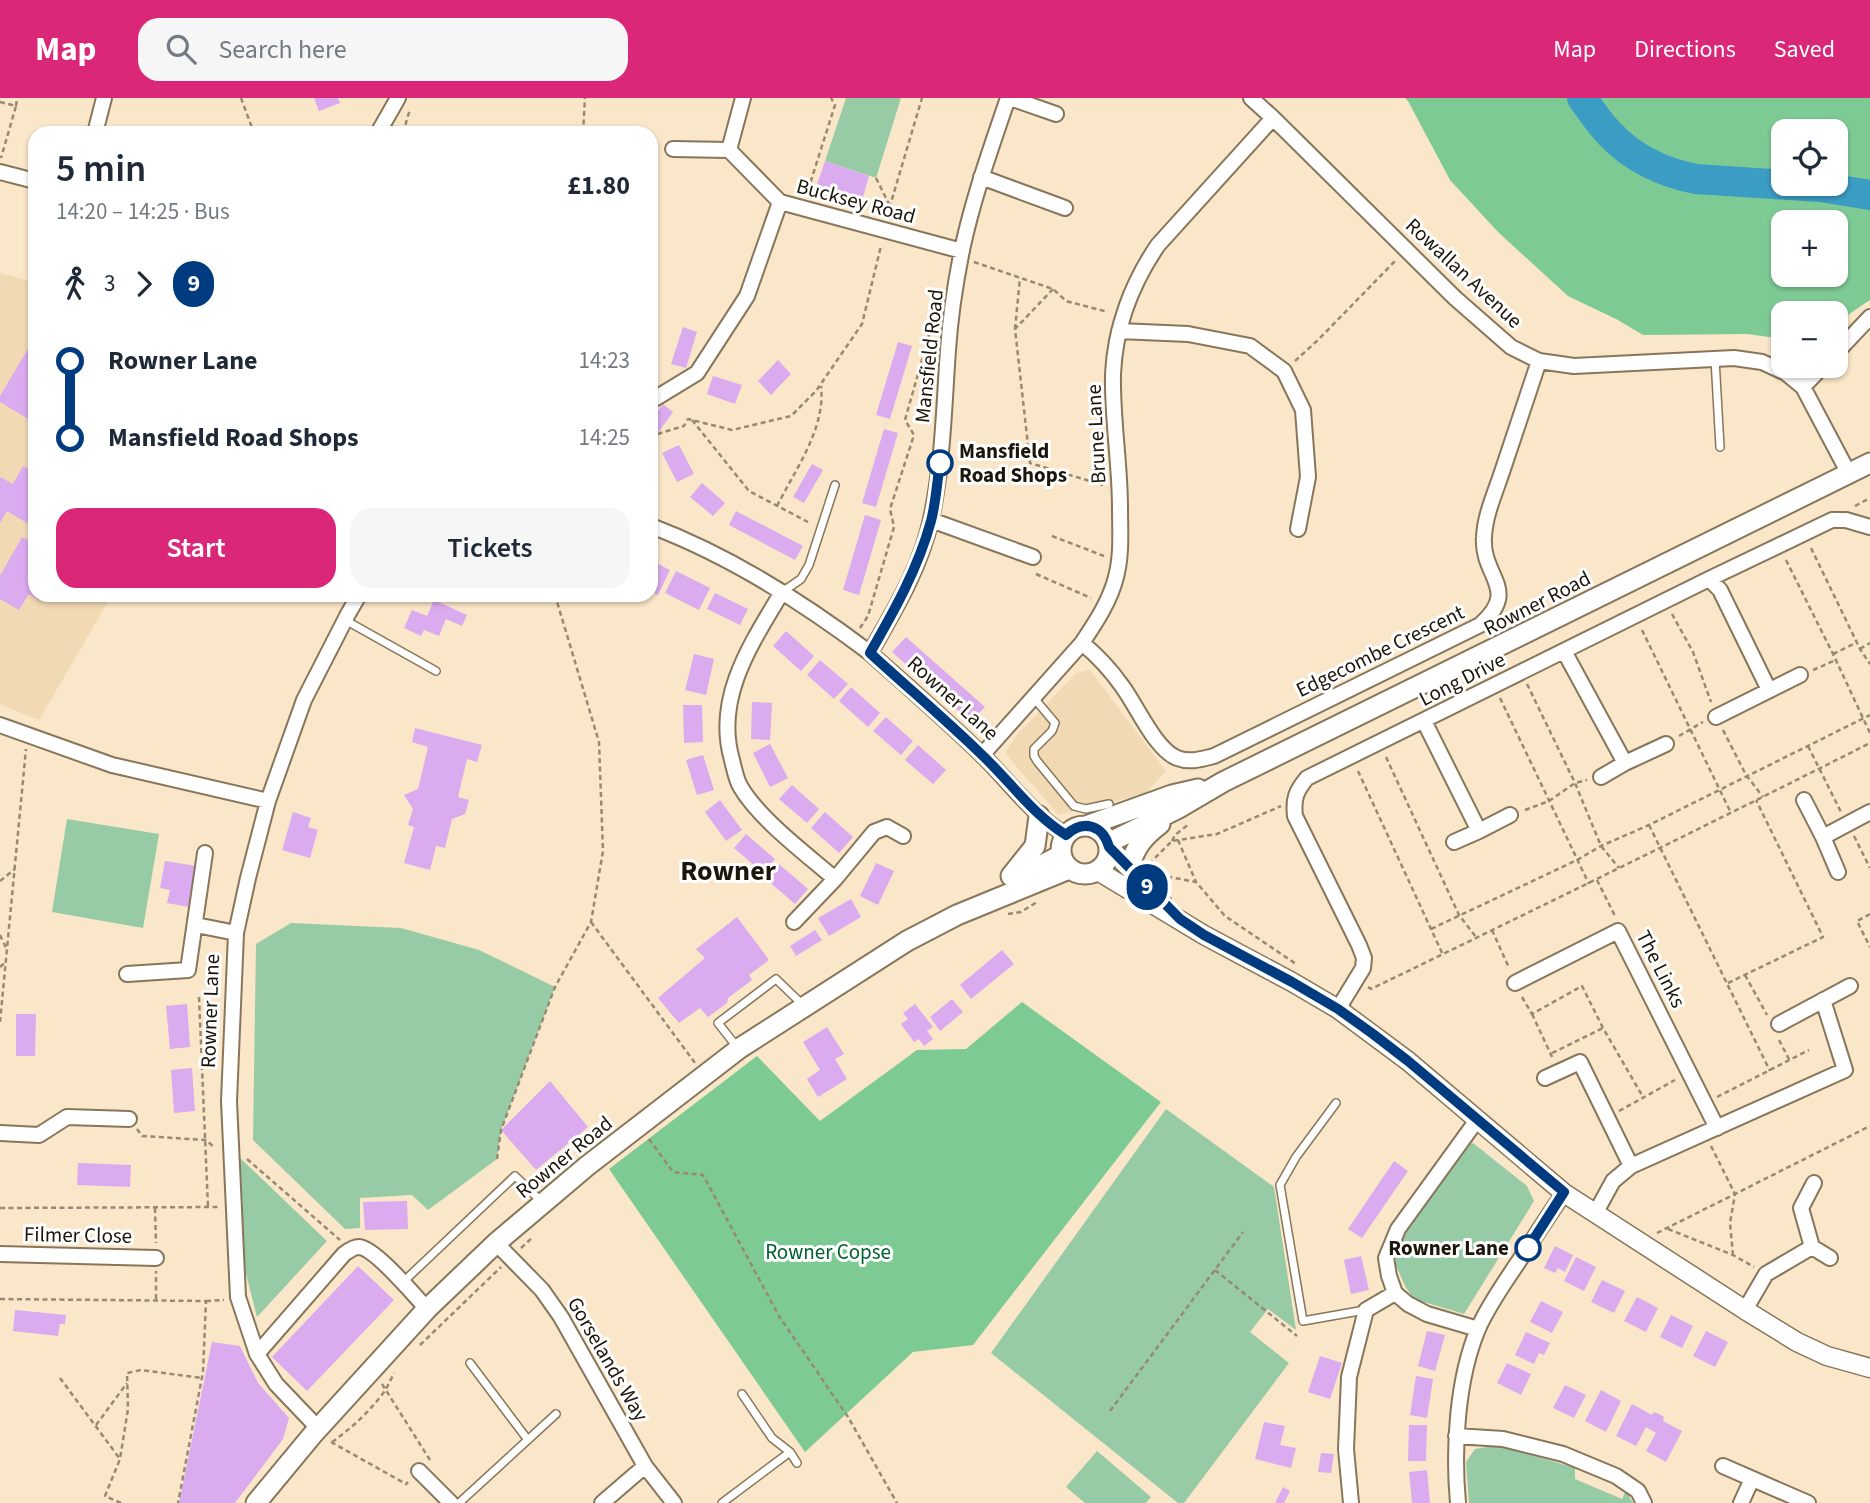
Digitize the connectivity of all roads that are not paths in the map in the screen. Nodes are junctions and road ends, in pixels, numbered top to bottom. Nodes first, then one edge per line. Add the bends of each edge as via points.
1 (104, 98) edge
2 (398, 98) edge
3 (743, 98) edge
4 (1009, 98) edge
5 (1251, 98) edge
6 (1056, 114) dead end
7 (1273, 118) junction
8 (97, 126) edge
9 (382, 126) edge
10 (673, 149) dead end
11 (729, 149) junction
12 (0, 172) edge
13 (981, 177) junction
14 (28, 179) edge
15 (780, 202) junction
16 (1065, 208) dead end
17 (962, 254) junction
18 (1870, 317) edge
19 (1119, 331) junction
20 (1848, 340) edge
21 (1715, 359) junction
22 (1539, 361) junction
23 (1812, 378) edge
24 (1803, 387) junction
25 (658, 397) edge
26 (1720, 447) dead end
27 (1870, 463) edge
28 (1848, 472) junction
29 (835, 485) dead end
30 (931, 520) junction
31 (1870, 527) edge
32 (658, 529) edge
33 (1298, 529) dead end
34 (1033, 557) dead end
35 (1709, 579) junction
36 (782, 592) junction
37 (355, 602) edge
38 (345, 620) junction
39 (1082, 643) junction
40 (1564, 651) junction
41 (870, 653) junction
42 (436, 671) dead end
43 (1800, 675) road end
44 (1769, 690) junction
45 (1033, 698) junction
46 (1716, 717) road end
47 (1424, 721) junction
48 (0, 725) edge
49 (1666, 744) road end
50 (982, 755) junction
51 (1625, 763) junction
52 (1601, 776) road end
53 (1223, 782) junction
54 (1804, 800) dead end
55 (268, 801) junction
56 (1109, 804) dead end
57 (1177, 809) junction
58 (1870, 812) edge
59 (1040, 816) junction
60 (1510, 816) road end
61 (1086, 826) junction
62 (1479, 831) junction
63 (1066, 835) junction
64 (903, 836) dead end
65 (1823, 837) junction
66 (1454, 842) dead end
67 (1109, 845) junction
68 (205, 853) dead end
69 (1065, 862) junction
70 (1129, 867) junction
71 (1098, 871) junction
72 (1838, 872) dead end
73 (835, 879) junction
74 (994, 890) junction
75 (957, 915) junction
76 (1180, 919) junction
77 (794, 922) dead end
78 (196, 925) junction
79 (236, 933) junction
80 (127, 974) dead end
81 (1515, 983) road end
82 (1850, 986) dead end
83 (1824, 1000) junction
84 (804, 1006) junction
85 (1338, 1009) junction
86 (1775, 1026) road end
87 (738, 1049) junction
88 (1545, 1077) dead end
89 (1336, 1103) dead end
90 (128, 1119) road end
91 (1476, 1119) junction
92 (1711, 1131) junction
93 (0, 1133) edge
94 (1631, 1166) junction
95 (1814, 1183) dead end
96 (1564, 1192) junction
97 (542, 1203) junction
98 (1595, 1214) junction
99 (496, 1243) junction
100 (1812, 1247) junction
101 (0, 1254) edge
102 (156, 1258) dead end
103 (1830, 1258) dead end
104 (402, 1283) junction
105 (1395, 1293) junction
106 (427, 1309) junction
107 (1366, 1310) junction
108 (1745, 1310) junction
109 (1478, 1329) junction
110 (257, 1354) junction
111 (470, 1363) dead end
112 (1870, 1368) edge
113 (742, 1394) dead end
114 (556, 1414) dead end
115 (321, 1434) junction
116 (1456, 1436) junction
117 (528, 1440) junction
118 (790, 1452) junction
119 (797, 1463) dead end
120 (645, 1466) junction
121 (1723, 1466) dead end
122 (419, 1471) road end
123 (1752, 1479) junction
124 (256, 1503) edge
125 (451, 1503) edge
126 (459, 1503) edge
127 (601, 1503) edge
128 (674, 1503) edge
129 (722, 1503) edge
130 (1351, 1503) edge
131 (1458, 1503) edge
132 (1644, 1503) edge
133 (1741, 1503) edge
134 (1808, 1503) edge

1 - 8 street
2 - 9 street
3 - 11 street
4 - 6 street
4 - 13 street, Mansfield Road
5 - 7 street, Rowallan Avenue
7 - 19 street, Brune Lane via 1158,245 1142,268
7 - 22 street, Rowallan Avenue via 1455,298 1511,347
10 - 11 street
11 - 15 street, Bucksey Road
12 - 14 street
13 - 16 street
13 - 17 street, Mansfield Road
15 - 17 street, Bucksey Road
15 - 25 street via 747,296 697,373
17 - 30 street, Mansfield Road
18 - 20 street
19 - 33 street via 1188,334 1250,346 1284,370 1303,410 1308,477
19 - 39 street, Brune Lane via 1113,372 1121,551 1105,605
21 - 22 street, Rowallan Avenue via 1574,366
21 - 24 street, Rowallan Avenue via 1762,362
21 - 26 lane
22 - 39 street, Edgecombe Crescent via 1488,517 1485,558 1499,588 1499,601 1480,625 1196,761 1178,759 1162,749 1124,688
23 - 24 street
24 - 28 street, Rowallan Avenue
27 - 28 main road, Rowner Road
28 - 53 main road, Rowner Road
29 - 36 lane via 809,565 800,579
30 - 34 street
30 - 41 street, Mansfield Road via 911,577
31 - 35 street, Long Drive via 1832,520
32 - 36 street, Rowner Lane
35 - 40 street, Long Drive
35 - 44 street via 1720,590
36 - 41 street, Rowner Lane
36 - 73 street via 733,684 728,745 739,785 765,818
37 - 38 street, Rowner Lane
38 - 42 lane
38 - 55 street, Rowner Lane via 304,699
39 - 45 street, Brune Lane
40 - 47 street, Long Drive
40 - 51 street
41 - 50 street, Rowner Lane
43 - 44 street
44 - 46 street
45 - 50 street, Brune Lane
45 - 56 lane via 1055,723 1034,749 1037,761 1074,806 1086,809
47 - 62 street
47 - 85 street, Long Drive via 1307,778 1293,801 1295,816 1364,958 1363,968
48 - 55 street via 112,765
49 - 51 street
50 - 59 street, Rowner Lane
51 - 52 street
53 - 57 main road, Rowner Road
53 - 61 main road, Rowner Road
54 - 65 street
55 - 79 street, Rowner Lane
57 - 67 main road, Rowner Road
57 - 70 main road via 1145,835
58 - 65 street
59 - 63 street, Rowner Lane
59 - 74 main road via 1035,846 1016,872
60 - 62 street
61 - 63 main road
61 - 67 main road via 1100,830
62 - 66 street
63 - 69 main road via 1062,841
64 - 73 street via 887,827 874,832
65 - 72 street
67 - 70 street
67 - 71 main road via 1107,861
68 - 78 street
69 - 71 main road via 1083,874
69 - 74 main road, Rowner Road
69 - 75 main road, Rowner Road
70 - 76 street
71 - 76 street
73 - 77 street
74 - 75 main road, Rowner Road
75 - 84 main road, Rowner Road
76 - 85 street
78 - 79 street
78 - 80 street via 188,970
79 - 110 street, Rowner Lane via 229,1101 238,1297
81 - 92 street, The Links via 1618,932 1704,1102
82 - 83 street
83 - 86 street
83 - 92 street via 1845,1070
84 - 87 main road, Rowner Road
84 - 87 lane via 776,979 718,1023
85 - 91 street
87 - 97 main road, Rowner Road
88 - 94 street via 1580,1062
89 - 107 lane via 1280,1185 1303,1321
90 - 93 street via 67,1117 39,1135
91 - 96 street
91 - 105 street via 1398,1229 1387,1258
92 - 94 street
94 - 98 street via 1613,1181
95 - 100 street via 1801,1208
96 - 98 street
96 - 109 street
97 - 99 main road, Rowner Road
97 - 104 lane via 515,1175
98 - 108 street
99 - 106 main road, Rowner Road
99 - 120 street, Gorselands Way via 542,1290 561,1317
100 - 103 street
100 - 108 street via 1766,1274
101 - 102 street, Filmer Close
104 - 106 street
104 - 110 street via 374,1253 350,1249
105 - 107 street
105 - 109 street via 1427,1314
106 - 115 main road, Rowner Road
107 - 130 street via 1349,1377 1346,1450
108 - 112 street via 1817,1352
109 - 116 street via 1468,1360
110 - 115 street, Rowner Lane via 276,1384
111 - 117 lane
113 - 118 lane via 772,1438
114 - 117 lane
115 - 124 main road, Rowner Road
116 - 131 street
116 - 132 street via 1503,1439 1563,1454 1616,1476 1638,1491
117 - 126 lane
118 - 119 lane
118 - 129 lane
120 - 127 street
120 - 128 street, Gorselands Way
121 - 123 street
122 - 125 street
123 - 133 street
123 - 134 street

